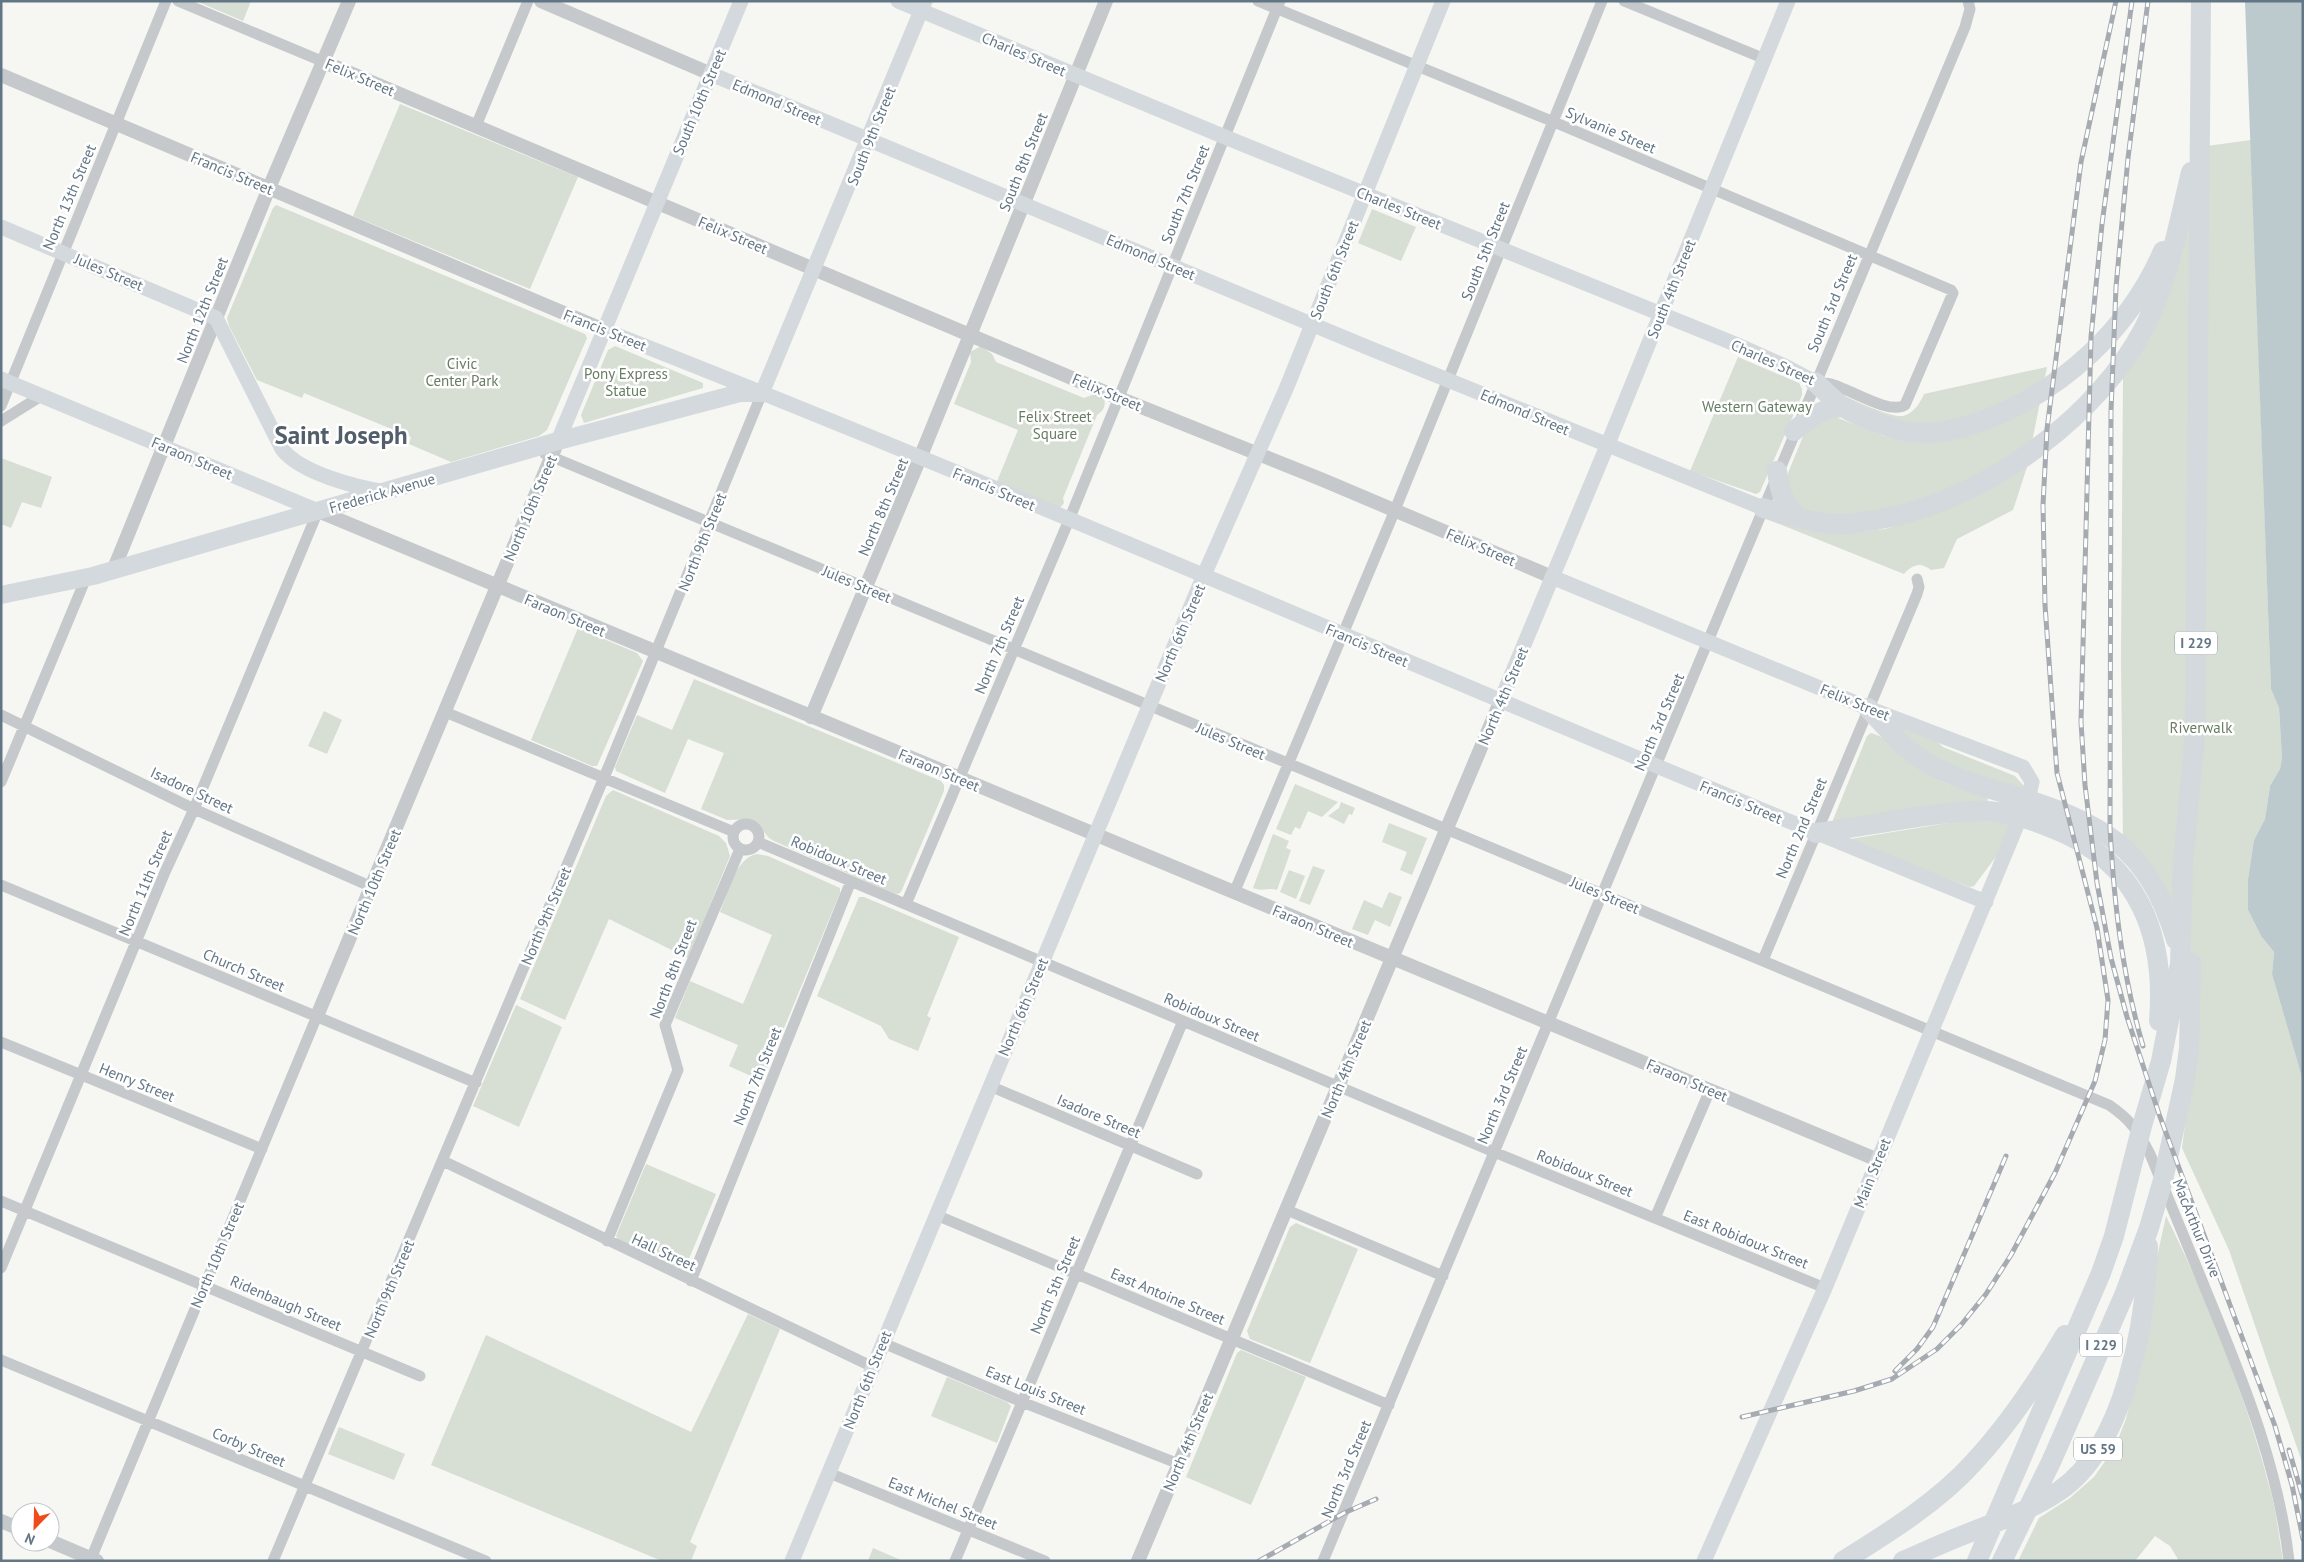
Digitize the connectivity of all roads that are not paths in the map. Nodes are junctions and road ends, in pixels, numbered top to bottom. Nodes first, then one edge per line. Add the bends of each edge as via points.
1 (166, 1) edge
2 (178, 1) edge
3 (349, 1) edge
4 (528, 1) edge
5 (541, 1) edge
6 (741, 1) edge
7 (898, 1) edge
8 (1106, 1) edge
9 (1258, 1) edge
10 (1443, 1) edge
11 (1602, 1) edge
12 (1624, 1) edge
13 (1788, 1) edge
14 (2201, 1) edge
15 (1968, 2) edge
16 (1279, 5) edge
17 (923, 6) edge
18 (1765, 59) junction
19 (324, 62) junction
20 (1417, 66) junction
21 (711, 74) junction
22 (1, 75) edge
23 (1076, 76) junction
24 (2199, 116) junction
25 (1554, 122) junction
26 (116, 124) junction
27 (476, 126) junction
28 (1225, 137) junction
29 (2198, 138) junction
30 (869, 140) junction
31 (269, 188) junction
32 (1712, 189) junction
33 (1365, 195) junction
34 (657, 203) junction
35 (1024, 204) junction
36 (1, 227) edge
37 (1502, 250) junction
38 (62, 252) junction
39 (1869, 255) junction
40 (1172, 266) junction
41 (815, 270) junction
42 (1661, 315) junction
43 (216, 318) junction
44 (1312, 324) junction
45 (604, 330) junction
46 (970, 335) junction
47 (2198, 358) junction
48 (1448, 380) junction
49 (5, 381) edge
50 (1814, 382) junction
51 (762, 394) junction
52 (42, 396) junction
53 (2198, 397) junction
54 (1118, 398) junction
55 (1, 406) edge
56 (1844, 407) junction
57 (1900, 407) joint
58 (1, 422) edge
59 (1794, 431) junction
60 (164, 446) junction
61 (1607, 446) junction
62 (554, 448) junction
63 (1256, 453) junction
64 (920, 458) junction
65 (1777, 471) junction
66 (386, 492) junction
67 (1763, 508) junction
68 (1395, 510) junction
69 (318, 511) junction
70 (1798, 518) junction
71 (1068, 520) junction
72 (710, 522) junction
73 (113, 571) junction
74 (1204, 575) junction
75 (1552, 577) junction
76 (86, 578) junction
77 (1917, 579) dead end
78 (497, 586) junction
79 (867, 588) junction
80 (1, 596) edge
81 (1341, 634) junction
82 (1709, 641) junction
83 (1012, 650) junction
84 (657, 653) junction
85 (1501, 700) junction
86 (1149, 707) junction
87 (1868, 708) junction
88 (445, 712) junction
89 (1, 715) edge
90 (811, 717) junction
91 (25, 726) junction
92 (1288, 765) junction
93 (1656, 767) junction
94 (604, 778) junction
95 (959, 778) junction
96 (1, 782) edge
97 (2032, 782) joint
98 (194, 809) junction
99 (1448, 830) junction
100 (734, 832) junction
101 (1816, 833) junction
102 (1095, 835) junction
103 (758, 842) junction
104 (740, 849) junction
105 (851, 881) junction
106 (1, 885) edge
107 (372, 887) junction
108 (1234, 893) junction
109 (1603, 895) junction
110 (1986, 902) junction
111 (906, 904) junction
112 (136, 941) junction
113 (1393, 959) junction
114 (1763, 960) junction
115 (1042, 962) junction
116 (2190, 1008) junction
117 (317, 1016) junction
118 (1183, 1021) junction
119 (1549, 1023) junction
120 (1930, 1031) junction
121 (1, 1042) edge
122 (81, 1075) junction
123 (476, 1083) junction
124 (990, 1086) junction
125 (1339, 1086) junction
126 (1710, 1090) junction
127 (2142, 1126) junction
128 (1130, 1146) junction
129 (262, 1149) junction
130 (1494, 1152) junction
131 (1878, 1160) junction
132 (443, 1162) junction
133 (1197, 1174) dead end
134 (1, 1201) edge
135 (1287, 1210) junction
136 (25, 1211) junction
137 (936, 1215) junction
138 (1655, 1218) junction
139 (2149, 1228) junction
140 (607, 1241) junction
141 (1, 1268) edge
142 (2101, 1273) junction
143 (1076, 1274) junction
144 (1443, 1276) junction
145 (691, 1281) junction
146 (205, 1284) junction
147 (1825, 1288) junction
148 (1232, 1339) junction
149 (883, 1343) junction
150 (362, 1352) junction
151 (1, 1360) edge
152 (873, 1367) junction
153 (420, 1376) dead end
154 (1022, 1402) junction
155 (1389, 1405) junction
156 (148, 1422) junction
157 (1179, 1464) junction
158 (829, 1473) junction
159 (305, 1486) junction
160 (968, 1529) junction
161 (60, 1546) edge
162 (92, 1560) edge
163 (273, 1561) edge
164 (486, 1561) edge
165 (792, 1561) edge
166 (955, 1561) edge
167 (1045, 1561) edge
168 (1138, 1561) edge
169 (1323, 1561) edge
170 (1704, 1561) edge
171 (1842, 1561) edge
172 (1903, 1561) edge
173 (1977, 1561) edge
174 (2002, 1561) edge
175 (2289, 1561) edge

1 - 26 street, North 13th Street
2 - 19 street, Felix Street
3 - 19 street, North 12th Street
4 - 27 street
5 - 21 street, Edmond Street
6 - 21 main road, South 10th Street
7 - 17 main road, Charles Street
8 - 23 street, South 8th Street
9 - 16 street, Sylvanie Street
10 - 20 main road, South 6th Street
11 - 25 street, South 5th Street
12 - 18 street
13 - 18 main road, South 4th Street
14 - 24 highway, I 229
14 - 29 highway, I 229
15 - 39 street, South 3rd Street via 1969,16 1965,27
16 - 20 street, Sylvanie Street
16 - 28 street, South 7th Street
17 - 23 main road, Charles Street
17 - 30 main road, South 9th Street
18 - 32 main road, South 4th Street
19 - 27 street, Felix Street
19 - 31 street, North 12th Street
20 - 25 street, Sylvanie Street
20 - 33 main road, South 6th Street
21 - 30 main road, Edmond Street
21 - 34 main road, South 10th Street
22 - 26 street, Francis Street
23 - 28 main road, Charles Street
23 - 35 street, South 8th Street
24 - 47 highway, I 229
24 - 56 highway via 2190,178 2158,262 2139,296 2099,344 2062,379 2041,394 1994,416 1945,431 1919,434 1892,428
25 - 32 street, Sylvanie Street
25 - 37 street, South 5th Street
26 - 31 street, Francis Street
26 - 38 street, North 13th Street
27 - 34 street, Felix Street
28 - 33 main road, Charles Street
28 - 40 street, South 7th Street
29 - 47 highway, I 229
29 - 70 highway via 2177,237 2163,282 2136,344 2077,415 2037,448 1988,478 1921,509 1845,524
30 - 35 main road, Edmond Street
30 - 41 main road, South 9th Street
31 - 43 street, North 12th Street
31 - 45 street, Francis Street
32 - 39 street, Sylvanie Street
32 - 42 main road, South 4th Street
33 - 37 main road, Charles Street
33 - 44 main road, South 6th Street
34 - 41 street, Felix Street
34 - 45 main road, North 10th Street
35 - 40 main road, Edmond Street
35 - 46 street, South 8th Street
36 - 38 main road, Jules Street
37 - 42 main road, Charles Street
37 - 48 street, South 5th Street
38 - 43 main road, Jules Street
38 - 49 street, North 13th Street
39 - 50 street, South 3rd Street
39 - 57 street, Sylvanie Street via 1953,293 1912,389
40 - 44 main road, Edmond Street
40 - 54 street, South 7th Street
41 - 46 street, Felix Street
41 - 51 main road, North 9th Street
42 - 50 main road, Charles Street via 1771,360
42 - 61 main road, South 4th Street
43 - 60 street, North 12th Street
43 - 66 main road via 290,459 346,484
44 - 48 main road, Edmond Street
44 - 63 main road, South 6th Street
45 - 51 main road, Francis Street
45 - 62 main road, North 10th Street
46 - 54 street, Felix Street
46 - 64 street, North 8th Street
47 - 53 highway, I 229
48 - 61 main road, Edmond Street
48 - 68 street, South 5th Street
49 - 52 main road, Faraon Street
49 - 55 street, North 13th Street
50 - 56 highway
50 - 57 street, Charles Street via 1833,384 1888,407
50 - 59 street, South 3rd Street
51 - 62 main road, Frederick Avenue via 740,393
51 - 64 main road, Francis Street
51 - 72 street, North 9th Street
52 - 58 street
52 - 60 main road, Faraon Street
53 - 116 highway, I 229
53 - 127 highway, I 229 via 2195,734 2183,864 2180,964 2161,1061
54 - 63 street, Felix Street
54 - 71 street, North 7th Street
56 - 59 highway via 1815,413
59 - 65 street, South 3rd Street
60 - 69 main road, Faraon Street
60 - 73 street, North 12th Street
61 - 67 main road, Edmond Street
61 - 75 main road, South 4th Street
62 - 66 main road, Frederick Avenue via 532,448
62 - 72 street, Jules Street
62 - 78 street, North 10th Street
63 - 68 street, Felix Street
63 - 74 main road, North 6th Street
64 - 71 main road, Francis Street
64 - 79 street, North 8th Street
65 - 67 street, South 3rd Street
65 - 70 highway via 1780,491
66 - 69 main road, Frederick Avenue
67 - 70 highway
67 - 82 street, South 3rd Street
68 - 75 street, Felix Street
68 - 81 street
69 - 73 main road, Frederick Avenue
69 - 78 street, Faraon Street
69 - 98 street, North 11th Street
71 - 74 main road, Francis Street
71 - 83 street, North 7th Street
72 - 79 street, Jules Street
72 - 84 street, North 9th Street
73 - 76 main road, Frederick Avenue
74 - 81 main road, Francis Street
74 - 86 main road, North 6th Street
75 - 82 main road, Felix Street
75 - 85 main road, North 4th Street
76 - 80 main road, Frederick Avenue
76 - 91 street
77 - 87 street, North 2nd Street via 1917,594
78 - 84 street, Faraon Street
78 - 88 street, North 10th Street
79 - 83 street, Jules Street
79 - 90 street, North 8th Street
81 - 85 main road, Francis Street
81 - 92 street
82 - 87 main road, Felix Street
82 - 93 street, North 3rd Street
83 - 86 street, Jules Street
83 - 95 street, North 7th Street
84 - 90 street, Faraon Street
84 - 94 street, North 9th Street
85 - 93 main road, Francis Street
85 - 99 street, North 4th Street
86 - 92 street, Jules Street
86 - 102 main road, North 6th Street
87 - 97 main road, Felix Street via 2024,767
87 - 101 street, North 2nd Street
87 - 116 highway via 1927,763 1960,779 2073,815 2123,847 2136,860 2169,918 2181,958
88 - 94 street
88 - 107 street, North 10th Street
89 - 91 street, Isadore Street
90 - 95 street, Faraon Street
91 - 96 street
91 - 98 street, Isadore Street
92 - 99 street, Jules Street
92 - 108 street
93 - 101 main road, Francis Street
93 - 109 street, North 3rd Street
94 - 100 street
94 - 123 street, North 9th Street
95 - 102 street, Faraon Street
95 - 111 street, North 7th Street
97 - 110 main road, Main Street
98 - 107 street, Isadore Street
98 - 112 street, North 11th Street
99 - 109 street, Jules Street
99 - 113 street, North 4th Street
100 - 103 street via 739,825 749,824 758,832
100 - 104 street via 733,841
101 - 110 main road, Francis Street
101 - 114 street, North 2nd Street
101 - 127 highway via 1908,818 1988,811 2012,815 2070,835 2115,867 2133,888 2147,915 2158,955 2161,996 2158,1039
102 - 108 street, Faraon Street
102 - 115 main road, North 6th Street
103 - 104 street via 750,850
103 - 105 street, Robidoux Street
104 - 140 street, North 8th Street via 665,1025 678,1070
105 - 111 street, Robidoux Street
105 - 145 street, North 7th Street
106 - 112 street, Church Street
107 - 117 street, North 10th Street
108 - 113 street, Faraon Street
109 - 114 street, Jules Street
109 - 119 street, North 3rd Street
110 - 120 main road, Main Street
111 - 115 street, Robidoux Street
112 - 117 street, Church Street
112 - 122 street, North 11th Street
113 - 119 street, Faraon Street
113 - 125 street, North 4th Street
114 - 120 street, Jules Street
115 - 118 street, Robidoux Street
115 - 124 main road, North 6th Street
116 - 139 highway, I 229 via 2184,1087
117 - 123 street, Church Street
117 - 129 street, North 10th Street
118 - 125 street, Robidoux Street
118 - 128 street, North 5th Street
119 - 126 street, Faraon Street
119 - 130 street, North 3rd Street
120 - 131 main road, Main Street
120 - 175 street, MacArthur Drive via 2109,1105 2137,1128 2242,1378 2272,1469 2285,1523
121 - 122 street, Henry Street
122 - 129 street, Henry Street
122 - 136 street, North 11th Street
123 - 132 street, North 9th Street
124 - 128 street, Isadore Street
124 - 137 main road, North 6th Street
125 - 130 street, Robidoux Street
125 - 135 street, North 4th Street
126 - 131 street, Faraon Street
126 - 138 street
127 - 142 highway, I 229 via 2114,1236
128 - 133 street, Isadore Street
128 - 143 street, North 5th Street
129 - 146 street, North 10th Street
130 - 138 street, Robidoux Street
130 - 144 street, North 3rd Street
131 - 147 main road, Main Street
132 - 140 street, Hall Street
132 - 150 street, North 9th Street
134 - 136 street, Ridenbaugh Street
135 - 144 street
135 - 148 street, North 4th Street
136 - 141 street, North 11th Street
136 - 146 street, Ridenbaugh Street
137 - 143 street, East Antoine Street
137 - 149 main road, North 6th Street
138 - 147 street, East Robidoux Street
139 - 172 highway, US 59 via 2147,1272 2132,1363 2106,1438 2089,1462 2061,1490 2031,1508
139 - 174 highway, I 229 via 2125,1292 2051,1462
140 - 145 street, Hall Street
142 - 171 highway via 2006,1424 1973,1463 1921,1508
142 - 173 highway, I 229
143 - 148 street, East Antoine Street
143 - 154 street, North 5th Street
144 - 155 street, North 3rd Street
145 - 152 street, Hall Street
146 - 150 street, Ridenbaugh Street
146 - 156 street, North 10th Street
147 - 170 main road, Main Street
148 - 155 street, East Antoine Street
148 - 157 street, North 4th Street
149 - 152 main road, North 6th Street
149 - 154 street, East Louis Street
150 - 153 street, Ridenbaugh Street
150 - 159 street, North 9th Street
151 - 156 street, Corby Street
152 - 158 main road, North 6th Street
154 - 157 street, East Louis Street
154 - 160 street, North 5th Street
155 - 169 street, North 3rd Street
156 - 159 street, Corby Street
156 - 162 street, North 10th Street
157 - 168 street, North 4th Street
158 - 160 street, East Michel Street
158 - 165 main road, North 6th Street
159 - 163 street, North 9th Street
159 - 164 street, Corby Street
160 - 166 street, North 5th Street
160 - 167 street, East Michel Street
161 - 162 street

